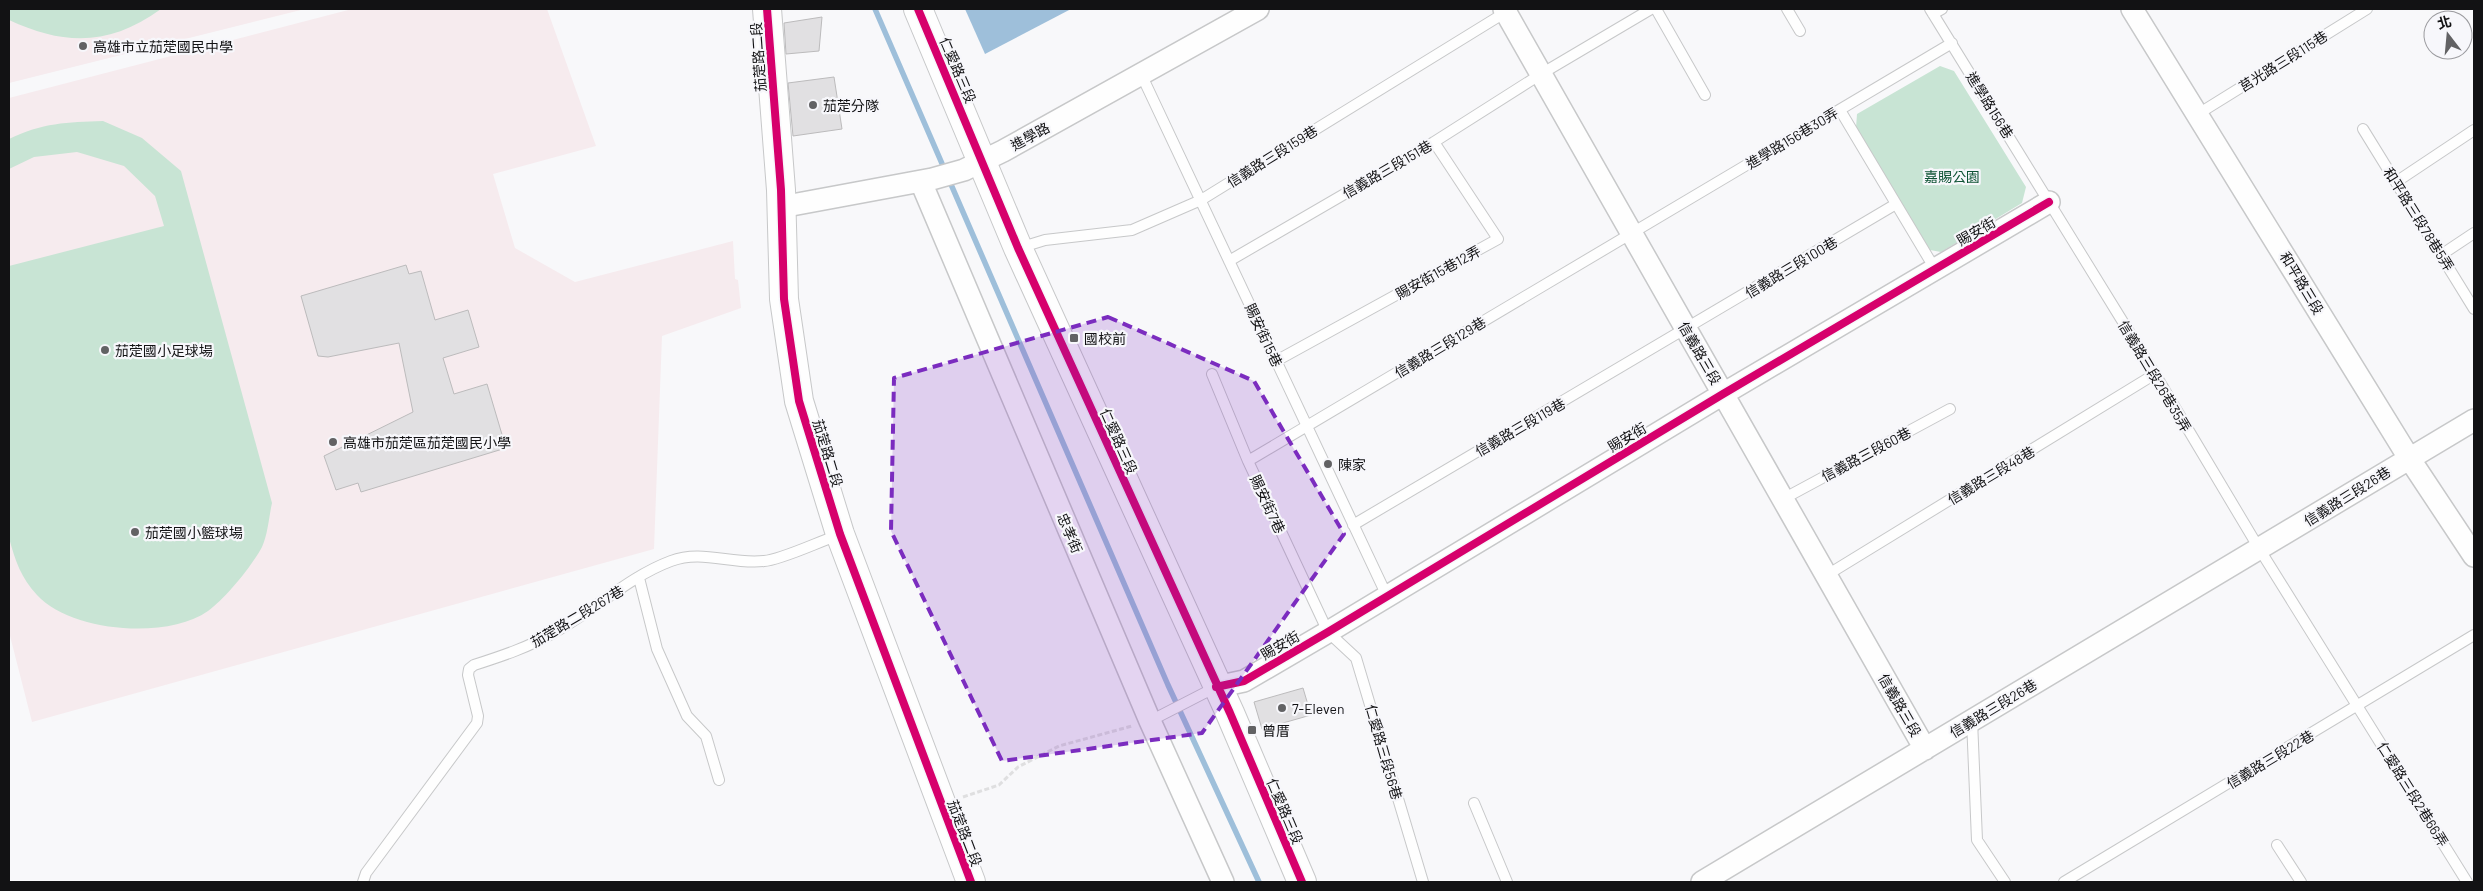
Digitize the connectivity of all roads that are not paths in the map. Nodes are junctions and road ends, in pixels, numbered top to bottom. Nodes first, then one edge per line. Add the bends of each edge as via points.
1 (767, 9) edge
2 (918, 9) edge
3 (1258, 9) edge
4 (1651, 9) edge
5 (1656, 9) edge
6 (1787, 9) edge
7 (2132, 9) edge
8 (2367, 9) edge
9 (1505, 10) edge
10 (1935, 10) edge
11 (1800, 31) dead end
12 (1952, 43) junction
13 (1141, 74) junction
14 (1541, 74) junction
15 (1705, 95) dead end
16 (1840, 110) junction
17 (2198, 114) junction
18 (2363, 129) dead end
19 (2474, 130) edge
20 (1434, 142) junction
21 (973, 166) junction
22 (927, 180) junction
23 (2396, 182) junction
24 (1201, 200) junction
25 (2049, 202) junction
26 (1896, 204) junction
27 (781, 207) junction
28 (1632, 233) junction
29 (2474, 233) edge
30 (1018, 248) junction
31 (2441, 255) junction
32 (1229, 261) junction
33 (1935, 270) junction
34 (2474, 309) edge
35 (1687, 330) junction
36 (1276, 361) junction
37 (1212, 374) dead end
38 (2155, 374) junction
39 (1723, 394) junction
40 (1950, 409) dead end
41 (2474, 420) edge
42 (1306, 426) junction
43 (2409, 458) junction
44 (1248, 461) junction
45 (1783, 499) junction
46 (1353, 525) junction
47 (840, 534) junction
48 (2260, 550) junction
49 (2474, 556) edge
50 (1827, 576) junction
51 (639, 578) junction
52 (1387, 596) junction
53 (1328, 632) junction
54 (2474, 635) edge
55 (1206, 693) junction
56 (2359, 706) junction
57 (1157, 718) junction
58 (1972, 720) junction
59 (1925, 749) junction
60 (719, 780) dead end
61 (1474, 803) dead end
62 (2277, 845) dead end
63 (363, 882) edge
64 (971, 882) edge
65 (1223, 882) edge
66 (1302, 882) edge
67 (1423, 882) edge
68 (1507, 882) edge
69 (1702, 882) edge
70 (2005, 882) edge
71 (2064, 882) edge
72 (2301, 882) edge
73 (2467, 882) edge

1 - 27 street, 茄萣路二段
2 - 21 street, 仁愛路三段
3 - 13 street, 進學路
4 - 14 lane, 信義路三段151巷
5 - 15 lane
6 - 11 lane
7 - 17 street, 和平路三段
8 - 17 lane, 莒光路三段115巷
9 - 14 street, 信義路三段
9 - 24 lane, 信義路三段159巷
10 - 12 lane, 進學路156巷
12 - 16 lane, 進學路156巷30弄
12 - 25 lane, 進學路156巷
13 - 21 street, 進學路
13 - 24 lane, 賜安街15巷
14 - 20 lane, 信義路三段151巷
14 - 28 street, 信義路三段
16 - 26 lane
16 - 28 lane, 進學路156巷30弄
17 - 43 street, 和平路三段
18 - 23 lane, 和平路三段78巷5弄
19 - 23 lane
20 - 32 lane, 信義路三段151巷
20 - 36 lane, 賜安街15巷12弄 via 1498,239
21 - 22 street, 進學路
21 - 30 street, 仁愛路三段
22 - 27 street, 進學路
22 - 57 street, 忠孝街
23 - 31 lane, 和平路三段78巷5弄
24 - 30 lane, 信義路三段159巷 via 1132,230 1045,240
24 - 32 lane, 賜安街15巷
25 - 33 street, 賜安街
25 - 38 lane, 信義路三段26巷35弄
26 - 33 lane
26 - 35 lane, 信義路三段100巷
27 - 47 street, 茄萣路二段 via 784,299 799,401
28 - 35 street, 信義路三段
28 - 42 lane, 信義路三段129巷
29 - 31 lane
30 - 55 street, 仁愛路三段
31 - 34 lane, 和平路三段78巷5弄
32 - 36 lane, 賜安街15巷
33 - 39 street, 賜安街
35 - 39 street, 信義路三段
35 - 46 lane, 信義路三段119巷
36 - 42 lane, 賜安街15巷
37 - 44 lane, 賜安街7巷
38 - 48 lane, 信義路三段26巷35弄
38 - 50 lane, 信義路三段48巷
39 - 45 street, 信義路三段
39 - 52 street, 賜安街
40 - 45 lane, 信義路三段60巷
41 - 43 street, 信義路三段26巷
42 - 44 lane, 信義路三段129巷
42 - 46 lane, 賜安街15巷
43 - 48 street, 信義路三段26巷
43 - 49 street, 和平路三段
44 - 53 lane, 賜安街7巷
45 - 50 street, 信義路三段
46 - 52 lane, 賜安街15巷
47 - 51 lane, 茄萣路二段267巷 via 765,561 691,555 650,570
47 - 64 street, 茄萣路二段
48 - 56 lane
48 - 58 street, 信義路三段26巷
50 - 59 street, 信義路三段
51 - 60 lane via 657,649 688,716 706,736
51 - 63 lane, 茄萣路二段267巷 via 555,632 520,650 469,669 477,723 366,873
52 - 53 street, 賜安街
53 - 55 street, 賜安街 via 1244,681
53 - 67 lane, 仁愛路三段56巷 via 1356,658
54 - 56 lane, 信義路三段22巷
55 - 57 lane
55 - 66 street, 仁愛路三段 via 1230,713
56 - 71 lane, 信義路三段22巷
56 - 73 lane, 仁愛路三段2巷66弄
57 - 65 street, 忠孝街
58 - 59 street, 信義路三段26巷
58 - 70 lane via 1977,840
59 - 69 street, 信義路三段26巷
61 - 68 lane
62 - 72 lane

